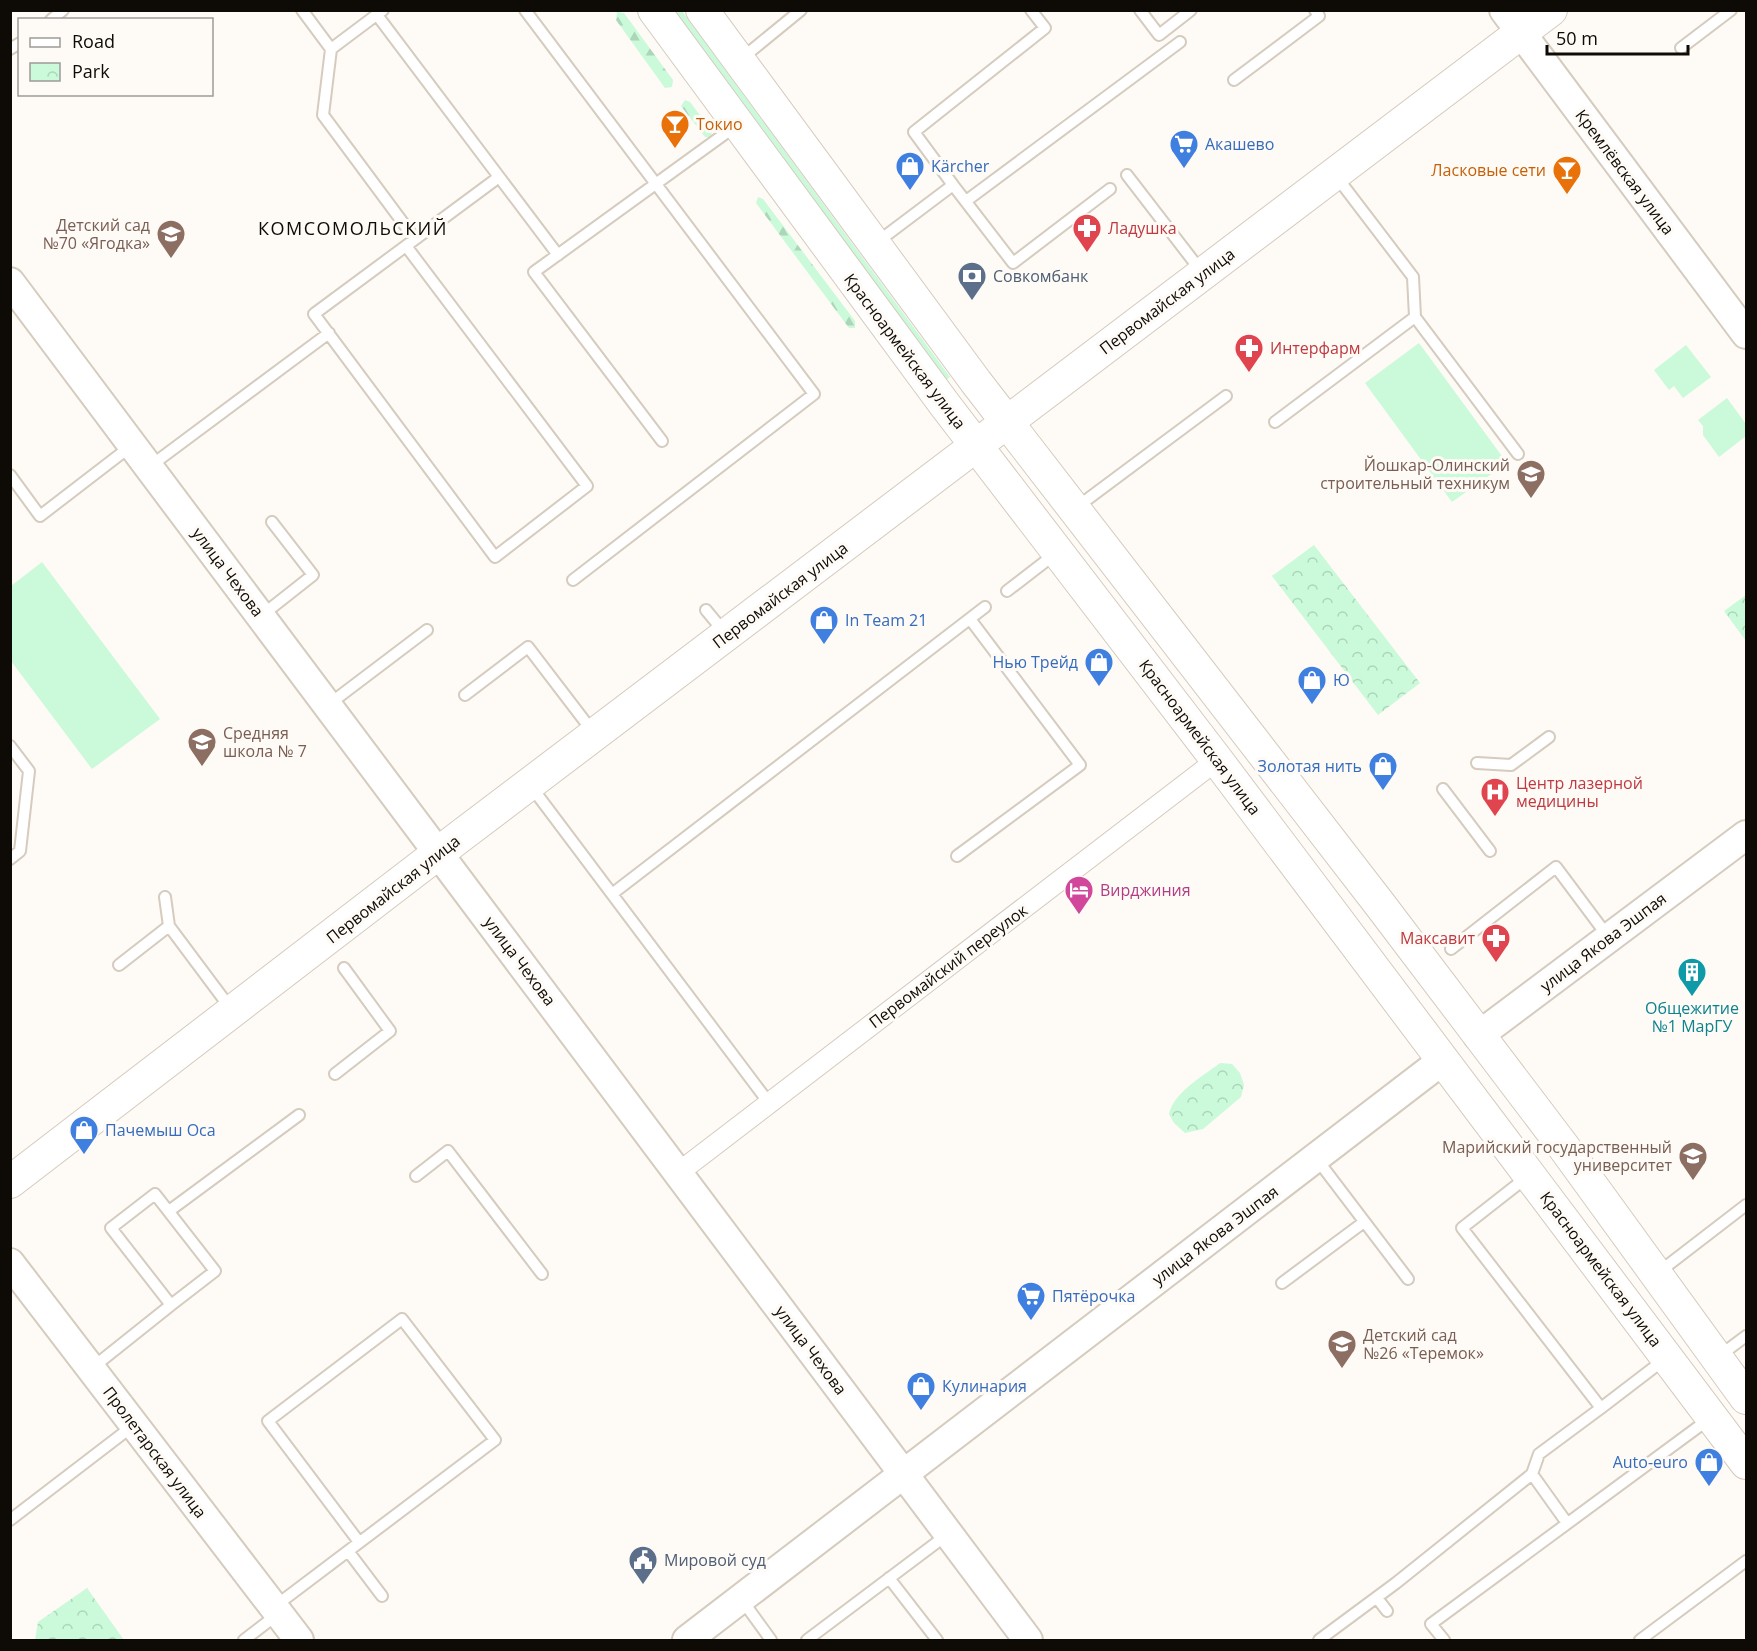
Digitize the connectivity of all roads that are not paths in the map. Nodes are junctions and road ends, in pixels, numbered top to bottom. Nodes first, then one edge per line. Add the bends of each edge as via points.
1 (302, 10) edge
2 (525, 10) edge
3 (654, 10) edge
4 (702, 10) edge
5 (801, 10) edge
6 (1031, 10) edge
7 (1140, 10) edge
8 (1191, 10) edge
9 (1315, 10) edge
10 (1551, 10) edge
11 (1731, 10) edge
12 (380, 13) edge
13 (1512, 22) edge
14 (1180, 42) dead end
15 (1681, 48) dead end
16 (331, 49) junction
17 (739, 61) junction
18 (1234, 80) dead end
19 (738, 125) junction
20 (1335, 174) junction
21 (1127, 175) dead end
22 (499, 177) junction
23 (656, 184) junction
24 (953, 184) junction
25 (1110, 189) dead end
26 (966, 201) junction
27 (415, 239) junction
28 (874, 244) junction
29 (406, 246) junction
30 (558, 255) junction
31 (1203, 274) junction
32 (10, 282) edge
33 (1415, 316) junction
34 (328, 333) junction
35 (1746, 334) edge
36 (1226, 396) dead end
37 (1275, 422) dead end
38 (1007, 423) junction
39 (662, 441) dead end
40 (133, 445) junction
41 (977, 446) junction
42 (1518, 454) dead end
43 (149, 467) junction
44 (10, 475) edge
45 (1074, 510) junction
46 (272, 522) dead end
47 (1058, 552) junction
48 (573, 580) dead end
49 (1007, 591) dead end
50 (985, 608) dead end
51 (706, 610) dead end
52 (261, 616) junction
53 (970, 619) junction
54 (427, 630) dead end
55 (726, 635) junction
56 (465, 694) dead end
57 (328, 705) junction
58 (596, 735) junction
59 (1549, 737) dead end
60 (10, 746) edge
61 (1217, 760) junction
62 (1477, 763) dead end
63 (530, 785) junction
64 (1443, 789) dead end
65 (1746, 835) edge
66 (1490, 851) dead end
67 (439, 853) junction
68 (957, 856) dead end
69 (10, 859) edge
70 (612, 894) junction
71 (165, 897) dead end
72 (168, 926) junction
73 (1609, 938) junction
74 (1452, 949) dead end
75 (119, 965) dead end
76 (344, 968) dead end
77 (233, 1012) junction
78 (1478, 1036) junction
79 (1443, 1060) junction
80 (335, 1074) dead end
81 (769, 1103) junction
82 (299, 1114) dead end
83 (1316, 1158) junction
84 (678, 1173) junction
85 (1530, 1175) junction
86 (416, 1176) dead end
87 (10, 1182) edge
88 (1746, 1205) edge
89 (169, 1211) junction
90 (1364, 1221) junction
91 (10, 1263) edge
92 (542, 1274) dead end
93 (1656, 1274) junction
94 (1408, 1280) dead end
95 (1282, 1284) dead end
96 (171, 1305) junction
97 (1746, 1336) edge
98 (1667, 1358) junction
99 (1717, 1358) junction
100 (91, 1369) junction
101 (1746, 1398) edge
102 (1600, 1408) junction
103 (1712, 1417) junction
104 (134, 1424) junction
105 (1746, 1463) edge
106 (904, 1474) junction
107 (1532, 1474) junction
108 (10, 1520) edge
109 (1567, 1523) junction
110 (948, 1533) junction
111 (359, 1542) junction
112 (348, 1551) junction
113 (1746, 1562) edge
114 (889, 1578) junction
115 (382, 1596) dead end
116 (1377, 1598) junction
117 (741, 1599) junction
118 (276, 1611) junction
119 (1387, 1611) dead end
120 (244, 1641) edge
121 (299, 1641) edge
122 (687, 1641) edge
123 (771, 1641) edge
124 (807, 1641) edge
125 (937, 1641) edge
126 (1028, 1641) edge
127 (1319, 1641) edge
128 (1444, 1641) edge
129 (1640, 1641) edge

1 - 16 lane
2 - 23 lane
3 - 19 main road, Красноармейская улица
4 - 17 main road
5 - 17 lane
6 - 24 lane via 1045,28 914,132
7 - 8 lane via 1159,35
9 - 18 lane via 1319,16
10 - 13 main road, Первомайская улица
11 - 15 lane
12 - 16 lane
12 - 22 lane
13 - 20 main road, Первомайская улица
13 - 35 street, Кремлёвская улица
14 - 26 lane
16 - 27 lane via 323,115
17 - 28 main road
19 - 23 lane
19 - 41 main road, Красноармейская улица
20 - 31 main road, Первомайская улица
20 - 33 lane via 1413,277
21 - 31 lane
22 - 27 lane
22 - 30 lane
23 - 30 lane
23 - 48 lane via 814,394
24 - 26 lane
24 - 28 lane
25 - 26 lane via 1013,263
27 - 29 lane
28 - 38 main road
29 - 34 lane via 314,314
29 - 34 lane via 587,486 495,557
30 - 39 lane via 534,272
31 - 38 main road, Первомайская улица
32 - 40 street, улица Чехова
33 - 37 lane
33 - 42 lane
34 - 43 lane
36 - 45 lane
38 - 41 main road, Первомайская улица
38 - 45 main road
40 - 43 street, улица Чехова
40 - 44 lane via 40,516
41 - 47 main road, Красноармейская улица
41 - 55 main road, Первомайская улица
43 - 52 street, улица Чехова
45 - 78 main road
46 - 52 lane via 313,575
47 - 49 lane
47 - 61 main road, Красноармейская улица
50 - 53 lane
51 - 55 lane
52 - 57 street, улица Чехова
53 - 68 lane via 1080,765
53 - 70 lane
54 - 57 lane
55 - 58 main road, Первомайская улица
56 - 58 lane via 528,647
57 - 67 street, улица Чехова
58 - 63 main road, Первомайская улица
59 - 62 lane via 1511,765
60 - 69 lane via 29,771 20,851
61 - 79 main road, Красноармейская улица
61 - 81 street, Первомайский переулок
63 - 67 main road, Первомайская улица
63 - 70 lane
64 - 66 lane
65 - 73 street, улица Якова Эшпая
67 - 77 main road, Первомайская улица
67 - 84 street, улица Чехова
70 - 81 lane
71 - 72 lane
72 - 75 lane
72 - 77 lane
73 - 74 lane via 1556,867
73 - 78 street, улица Якова Эшпая
76 - 80 lane via 390,1031
77 - 87 main road, Первомайская улица
78 - 79 main road, улица Якова Эшпая
78 - 93 main road
79 - 83 street, улица Якова Эшпая
79 - 85 main road, Красноармейская улица
81 - 84 street, Первомайский переулок
82 - 89 lane
83 - 90 lane
83 - 106 street, улица Якова Эшпая
84 - 106 street, улица Чехова
85 - 98 main road, Красноармейская улица
85 - 102 lane via 1462,1228
86 - 92 lane via 448,1151
88 - 93 lane
89 - 96 lane via 215,1271
89 - 96 lane via 155,1194 111,1228
90 - 94 lane
90 - 95 lane
91 - 100 street, Пролетарская улица
93 - 99 main road
96 - 100 lane
97 - 99 lane
98 - 102 lane
98 - 103 main road, Красноармейская улица
99 - 101 main road
100 - 104 street, Пролетарская улица
102 - 107 lane via 1539,1454
103 - 105 main road, Красноармейская улица
103 - 109 lane
104 - 108 lane
104 - 118 street, Пролетарская улица
106 - 110 street, улица Чехова
106 - 117 street, улица Якова Эшпая
107 - 109 lane
107 - 116 lane
109 - 128 lane via 1431,1624
110 - 114 lane
110 - 126 street, улица Чехова
111 - 111 lane via 495,1440 402,1319 268,1421
111 - 112 lane
112 - 115 lane
112 - 118 lane
113 - 129 lane
114 - 124 lane
114 - 125 lane
116 - 119 lane
116 - 127 lane
117 - 122 street, улица Якова Эшпая
117 - 123 lane
118 - 120 lane
118 - 121 street, Пролетарская улица

